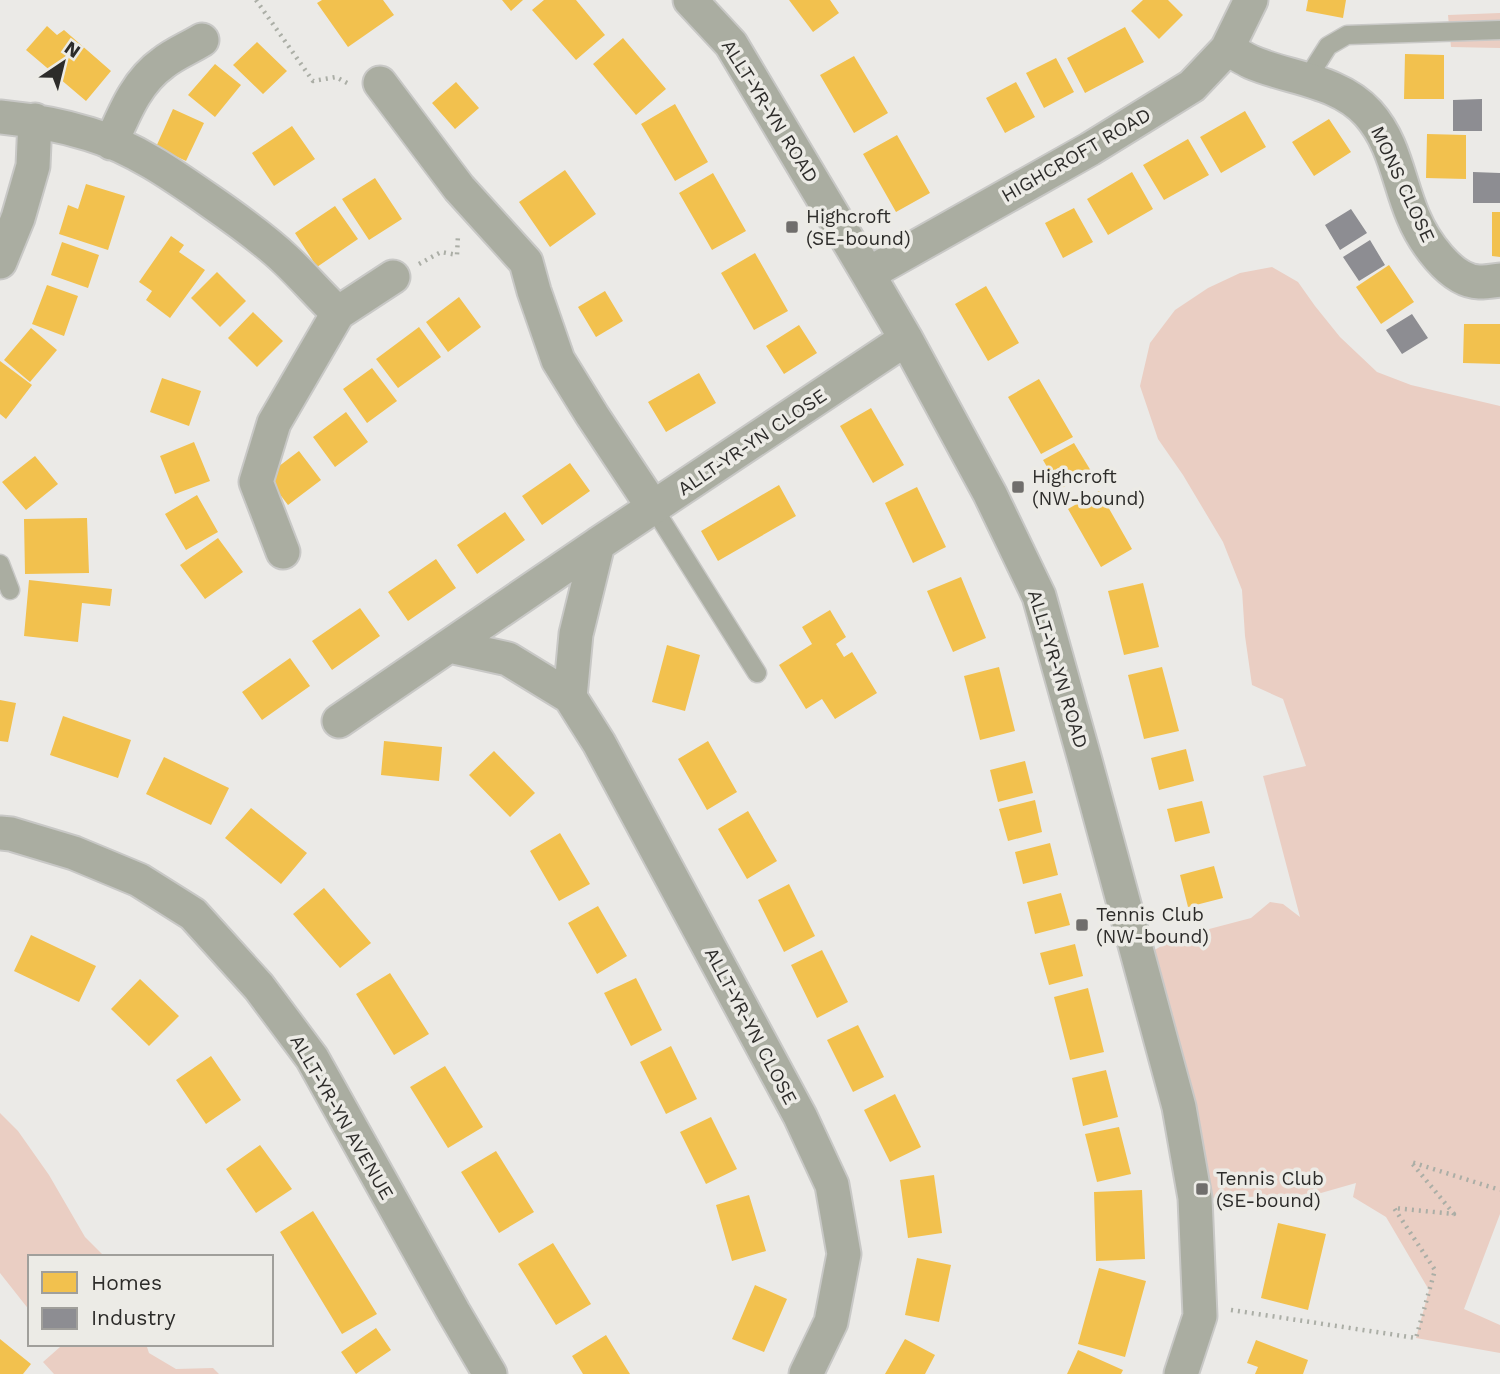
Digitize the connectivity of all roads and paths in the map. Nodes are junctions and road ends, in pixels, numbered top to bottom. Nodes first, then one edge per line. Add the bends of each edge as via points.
1 (690, 0) edge
2 (1251, 0) edge
3 (1500, 30) edge
4 (202, 40) dead end
5 (1227, 49) junction
6 (1307, 79) junction
7 (380, 83) dead end
8 (0, 117) edge
9 (35, 120) junction
10 (111, 142) junction
11 (459, 188) junction
12 (0, 262) edge
13 (868, 274) junction
14 (393, 277) joint
15 (1500, 280) edge
16 (338, 313) junction
17 (906, 339) junction
18 (653, 508) junction
19 (598, 544) junction
20 (283, 552) dead end
21 (0, 564) edge
22 (10, 590) dead end
23 (449, 646) junction
24 (757, 673) dead end
25 (570, 697) junction
26 (339, 721) dead end
27 (0, 833) edge
28 (1500, 1189) edge
29 (1199, 1306) junction
30 (490, 1374) edge
31 (806, 1374) edge
32 (1181, 1374) edge

1 - 13 street, ALLT-YR-YN ROAD via 732,44
2 - 5 street, HIGHCROFT ROAD
3 - 6 lane via 1347,36 1328,46
4 - 10 street via 162,63 145,80
5 - 6 street, MONS CLOSE
5 - 13 street, HIGHCROFT ROAD via 1192,86
6 - 15 street, MONS CLOSE via 1342,93 1367,112 1396,162 1413,217 1452,272 1476,282
7 - 11 street
8 - 9 street
9 - 10 street
9 - 12 street via 33,166
10 - 16 street via 144,158 237,219
11 - 14 path via 457,255 441,252
11 - 18 street via 526,262 558,360
13 - 17 street, ALLT-YR-YN ROAD
14 - 16 street
16 - 20 street via 274,424 256,482
17 - 18 street, ALLT-YR-YN CLOSE
17 - 29 street, ALLT-YR-YN ROAD via 1039,596 1179,1107 1195,1198
18 - 19 street, ALLT-YR-YN CLOSE
18 - 24 lane
19 - 23 street, ALLT-YR-YN CLOSE
19 - 25 street via 576,634
21 - 22 lane
23 - 25 street, ALLT-YR-YN CLOSE via 508,659
23 - 26 street, ALLT-YR-YN CLOSE
25 - 31 street, ALLT-YR-YN CLOSE via 800,1116 832,1185 844,1254 831,1322
27 - 30 street, ALLT-YR-YN AVENUE via 74,853 139,880 193,914 259,987 312,1058
28 - 29 path via 1411,1162 1454,1214 1394,1208 1435,1270 1416,1338
29 - 32 street, ALLT-YR-YN ROAD via 1200,1316

